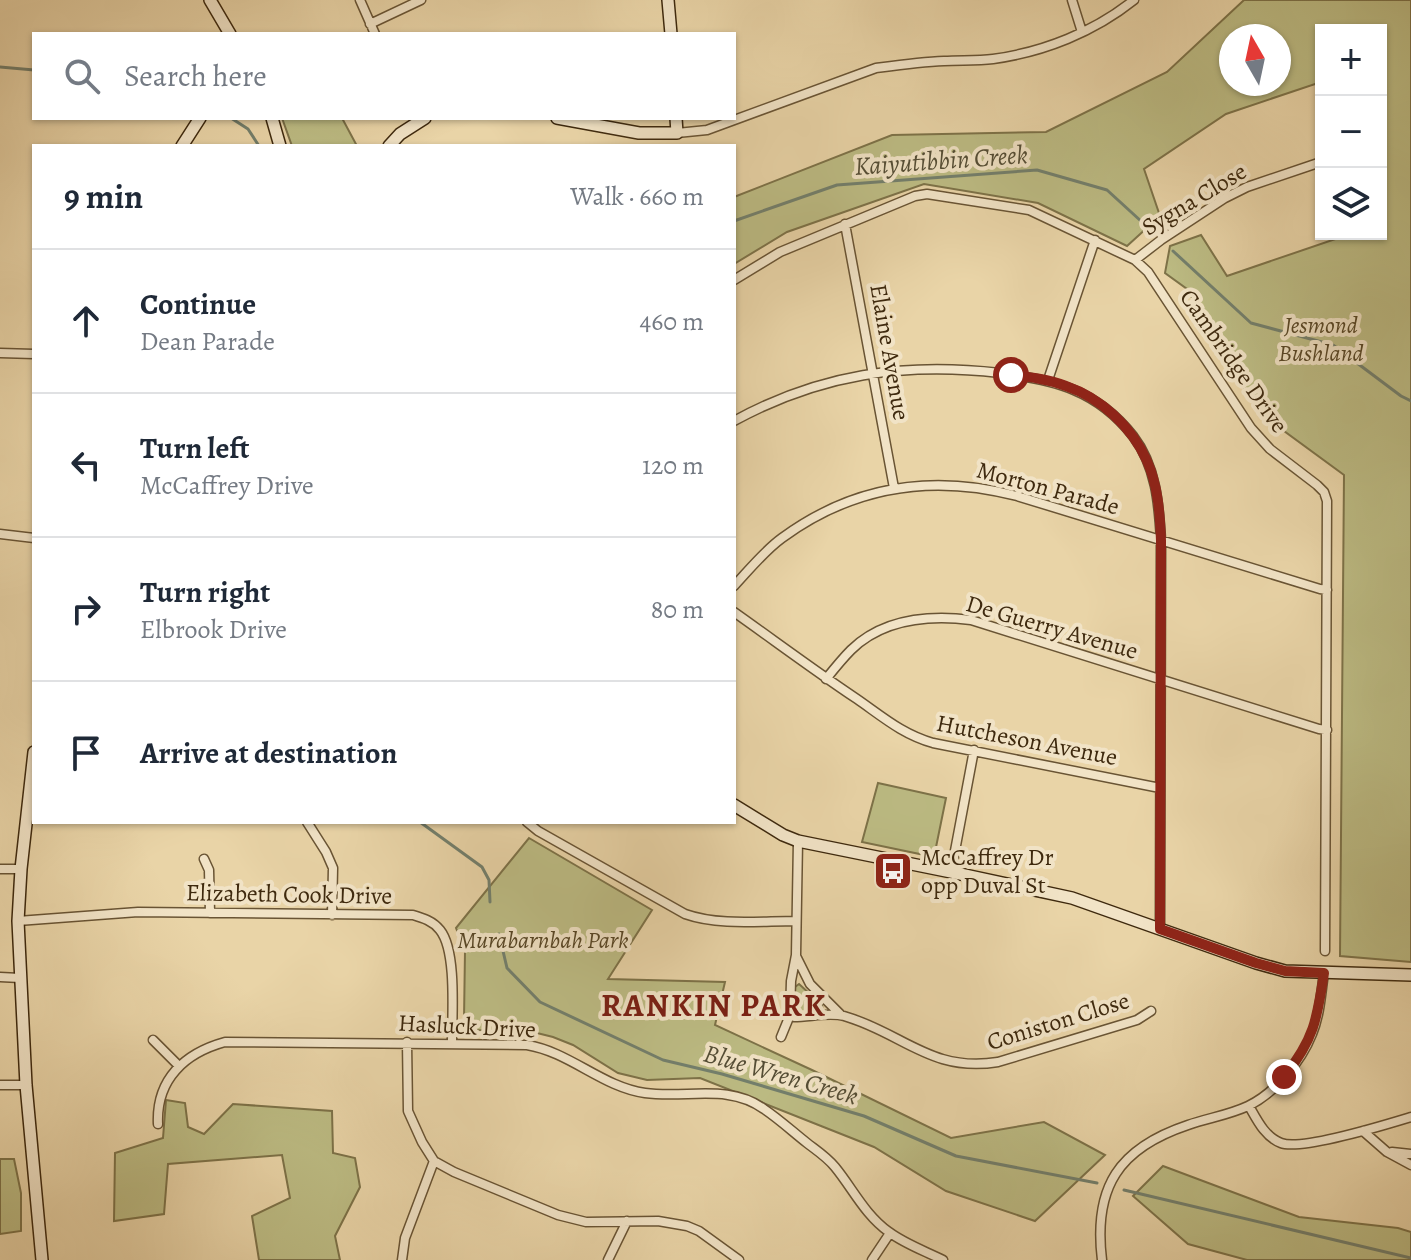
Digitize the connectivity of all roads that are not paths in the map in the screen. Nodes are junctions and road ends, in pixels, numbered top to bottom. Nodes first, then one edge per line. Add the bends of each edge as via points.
1 (210, 0) edge
2 (360, 0) edge
3 (421, 0) edge
4 (668, 0) edge
5 (1072, 0) edge
6 (1134, 0) edge
7 (370, 24) junction
8 (229, 32) edge
9 (374, 32) edge
10 (671, 32) edge
11 (1082, 32) junction
12 (736, 119) edge
13 (199, 120) edge
14 (273, 120) edge
15 (419, 120) edge
16 (568, 120) edge
17 (676, 120) edge
18 (734, 120) edge
19 (677, 133) junction
20 (183, 144) edge
21 (279, 144) edge
22 (391, 144) edge
23 (1315, 164) edge
24 (845, 224) junction
25 (1095, 240) junction
26 (1135, 260) junction
27 (736, 279) edge
28 (0, 353) edge
29 (32, 354) edge
30 (874, 373) junction
31 (1048, 380) junction
32 (736, 420) edge
33 (894, 488) junction
34 (0, 534) edge
35 (32, 538) edge
36 (1161, 541) junction
37 (736, 584) edge
38 (1327, 590) junction
39 (736, 613) edge
40 (826, 679) junction
41 (1160, 680) junction
42 (1327, 730) junction
43 (974, 750) junction
44 (32, 782) edge
45 (1160, 788) junction
46 (736, 806) edge
47 (308, 824) edge
48 (529, 824) edge
49 (798, 841) junction
50 (204, 859) dead end
51 (0, 869) edge
52 (21, 869) junction
53 (951, 872) junction
54 (210, 913) junction
55 (332, 915) junction
56 (18, 921) junction
57 (796, 921) junction
58 (1160, 929) junction
59 (1325, 951) dead end
60 (796, 955) junction
61 (1324, 973) junction
62 (1411, 975) edge
63 (0, 977) edge
64 (20, 978) junction
65 (1151, 1011) dead end
66 (790, 1015) junction
67 (840, 1015) junction
68 (781, 1037) dead end
69 (153, 1040) dead end
70 (407, 1042) junction
71 (452, 1043) junction
72 (179, 1066) junction
73 (0, 1085) edge
74 (26, 1085) junction
75 (1249, 1106) junction
76 (1411, 1117) edge
77 (158, 1124) dead end
78 (1363, 1131) junction
79 (1387, 1152) junction
80 (1411, 1154) edge
81 (434, 1161) junction
82 (1411, 1165) edge
83 (627, 1221) junction
84 (890, 1233) junction
85 (42, 1260) edge
86 (402, 1260) edge
87 (608, 1260) edge
88 (739, 1260) edge
89 (872, 1260) edge
90 (943, 1260) edge
91 (1102, 1260) edge

1 - 8 main road
2 - 7 street
3 - 7 street
4 - 10 main road
5 - 11 street
6 - 11 street
7 - 9 street
11 - 12 street via 1020,54 876,68
13 - 20 main road
14 - 21 main road
15 - 22 main road
16 - 19 main road via 639,133
17 - 19 main road
18 - 19 street
23 - 26 street, Sygna Close via 1225,198
24 - 25 street, Cambridge Drive via 927,194 1029,210
24 - 27 street, Cambridge Drive via 780,252
24 - 30 street, Elaine Avenue
25 - 26 street, Cambridge Drive
25 - 31 street
26 - 38 street, Cambridge Drive via 1260,440 1324,492
28 - 29 street
30 - 31 street via 941,369
30 - 32 street via 822,384
30 - 33 street, Elaine Avenue
31 - 36 street via 1099,403 1134,438 1153,478
33 - 36 street, Morton Parade via 976,486
33 - 37 street, Morton Parade via 836,505 799,527
34 - 35 street
36 - 38 street, Morton Parade
36 - 41 street
38 - 42 street, Cambridge Drive
39 - 40 street, Hutcheson Avenue
40 - 41 street, De Guerry Avenue via 854,647 877,632 938,617 971,620
40 - 43 street, Hutcheson Avenue via 915,738
41 - 42 street, De Guerry Avenue
41 - 45 street
42 - 59 street, Cambridge Drive
43 - 45 street, Hutcheson Avenue
43 - 53 street
44 - 52 main road
45 - 58 street
46 - 49 main road
47 - 55 street via 333,868
48 - 57 street via 685,914 719,921
49 - 53 main road
49 - 57 street, Coniston Close
50 - 54 street
51 - 52 street
52 - 56 main road
53 - 58 main road via 1072,898
54 - 55 street, Elizabeth Cook Drive
54 - 56 street, Elizabeth Cook Drive
55 - 71 street, Elizabeth Cook Drive via 413,915 439,928 451,962
56 - 64 main road
57 - 60 street, Coniston Close
58 - 61 main road via 1285,971
60 - 66 street, Coniston Close
60 - 67 street, Coniston Close via 810,984
61 - 62 main road
61 - 75 street via 1313,1033 1298,1060
63 - 64 street
64 - 74 main road
65 - 67 street, Coniston Close via 1137,1020 978,1065 938,1059
66 - 67 street, Coniston Close
66 - 68 street, Coniston Close
69 - 72 street
70 - 71 street, Hasluck Drive
70 - 72 street, Hasluck Drive via 225,1042
70 - 81 street via 408,1111
71 - 84 street, Hasluck Drive via 538,1046 614,1084 646,1093 731,1094 750,1100 829,1161
72 - 77 street via 162,1093
73 - 74 street
74 - 85 main road
75 - 78 street via 1268,1135 1283,1144
75 - 91 street via 1174,1130 1132,1154 1104,1199
76 - 78 street
78 - 79 street
79 - 80 street
79 - 82 street
81 - 83 street via 558,1215 586,1222
81 - 86 street
83 - 87 street
83 - 88 street via 687,1226
84 - 89 street
84 - 90 street, Hasluck Drive

